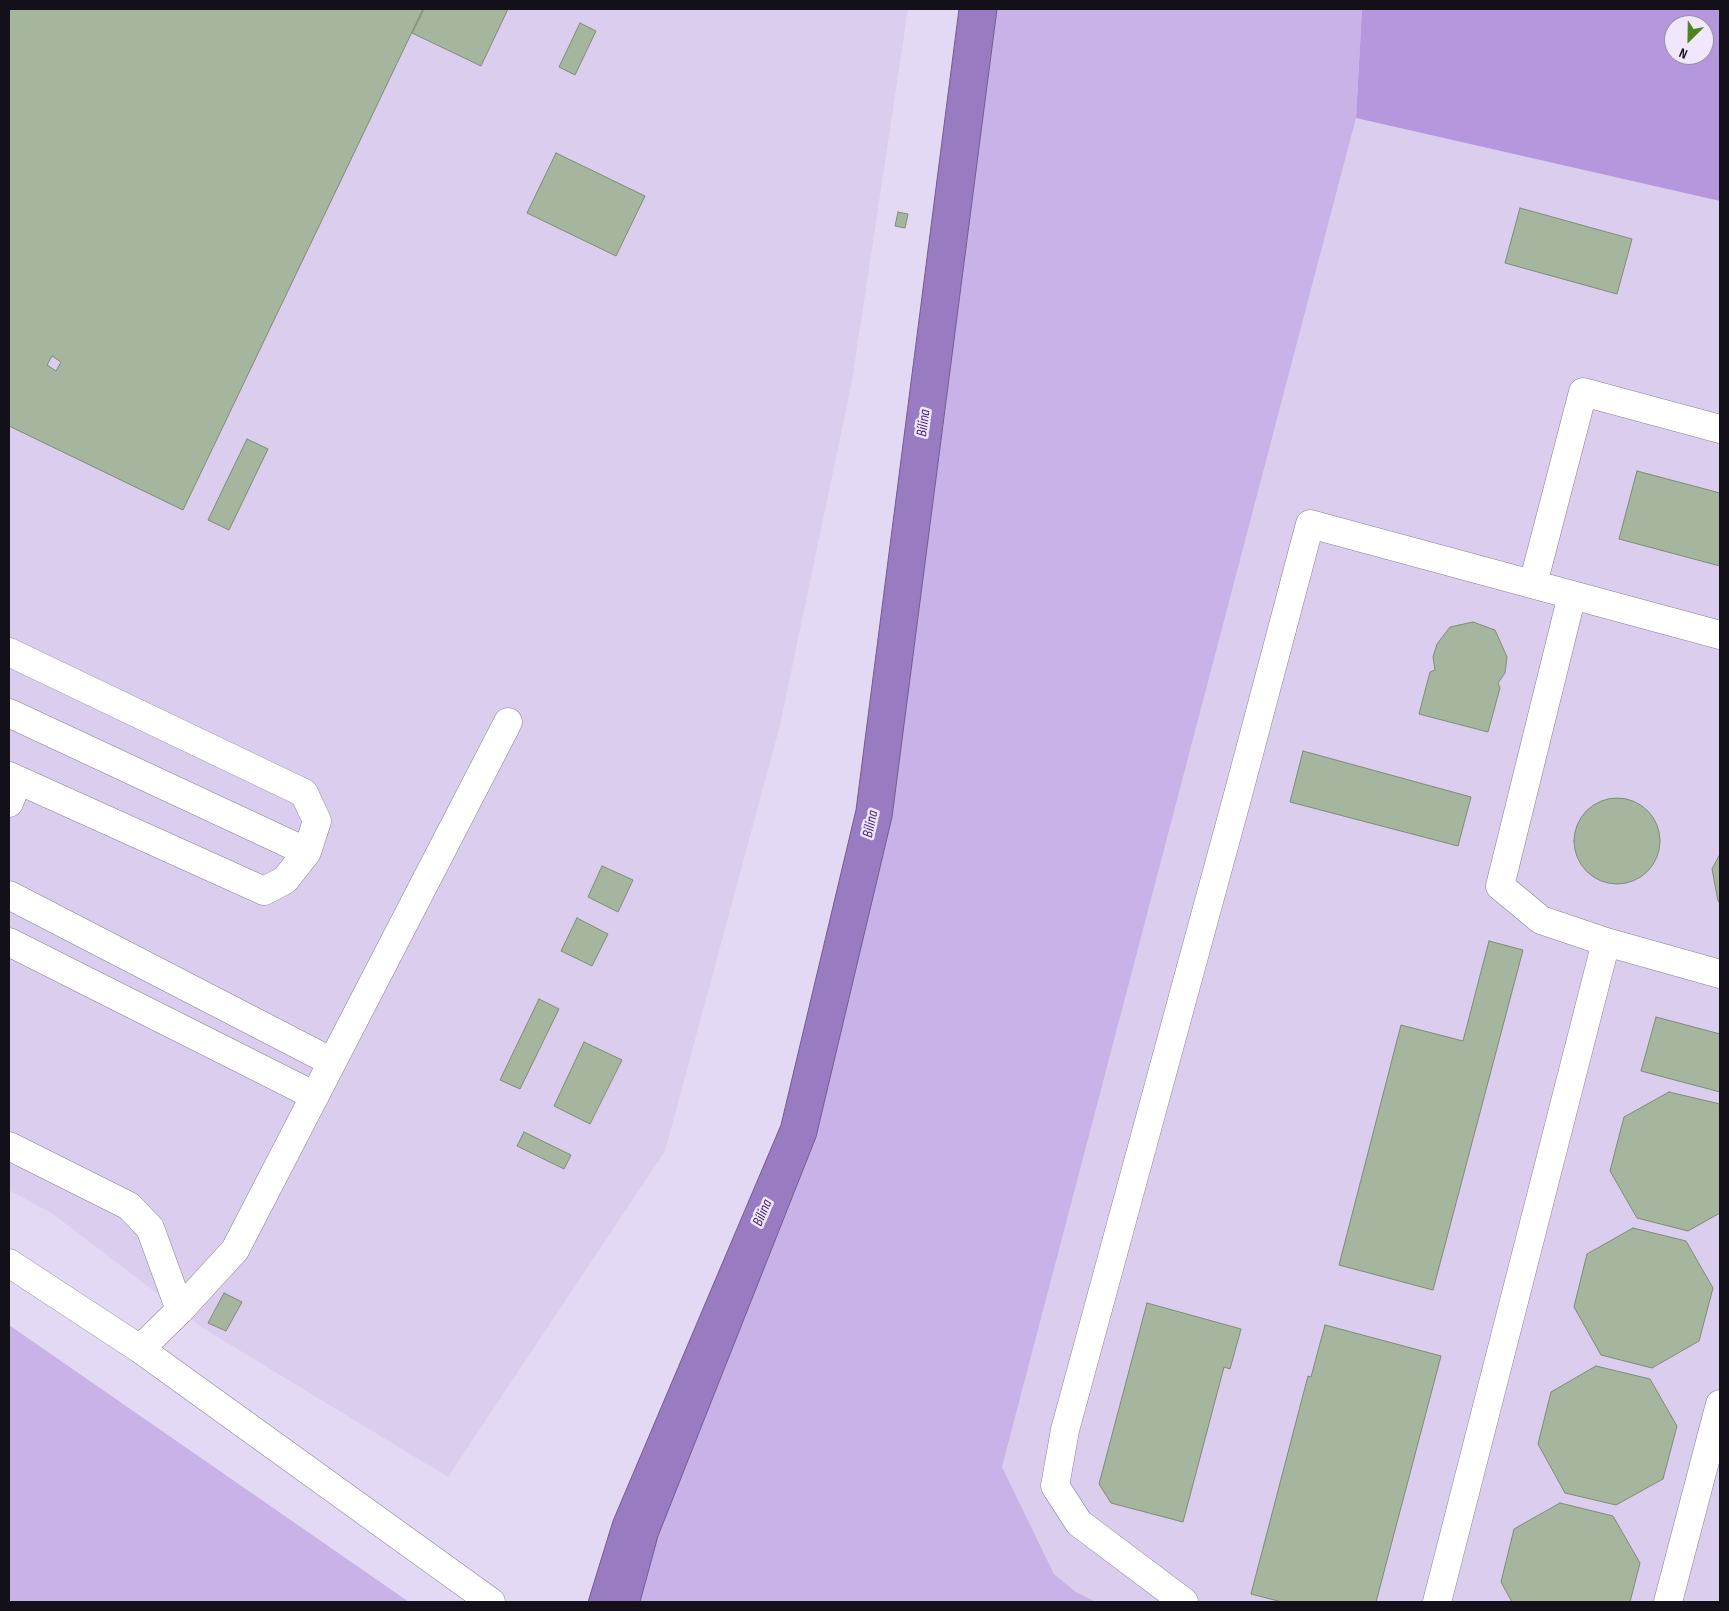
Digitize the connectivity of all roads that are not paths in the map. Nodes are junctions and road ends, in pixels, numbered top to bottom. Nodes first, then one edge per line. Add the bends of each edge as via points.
1 (1720, 430) edge
2 (1533, 584) junction
3 (1572, 595) junction
4 (1720, 635) edge
5 (9, 652) edge
6 (9, 713) edge
7 (508, 722) dead end
8 (12, 787) edge
9 (307, 852) junction
10 (9, 895) edge
11 (9, 942) edge
12 (1606, 942) junction
13 (1720, 974) edge
14 (332, 1062) junction
15 (315, 1096) junction
16 (9, 1146) edge
17 (9, 1263) edge
18 (180, 1310) junction
19 (140, 1349) junction
20 (1720, 1404) edge
21 (491, 1602) edge
22 (1184, 1602) edge
23 (1437, 1602) edge
24 (1668, 1602) edge

1 - 2 street via 1583,392
2 - 3 street
2 - 22 street via 1310,524 1065,1430 1055,1486 1080,1523
3 - 4 street
3 - 12 street via 1500,886 1541,920
5 - 9 street via 304,793 317,822
6 - 9 street
7 - 14 street
8 - 9 street via 264,891 285,880
10 - 14 street
11 - 15 street
12 - 13 street
12 - 23 street
14 - 15 street
15 - 18 street via 235,1250
16 - 18 street via 129,1206 150,1228
17 - 19 street
18 - 19 street
19 - 21 street
20 - 24 street

